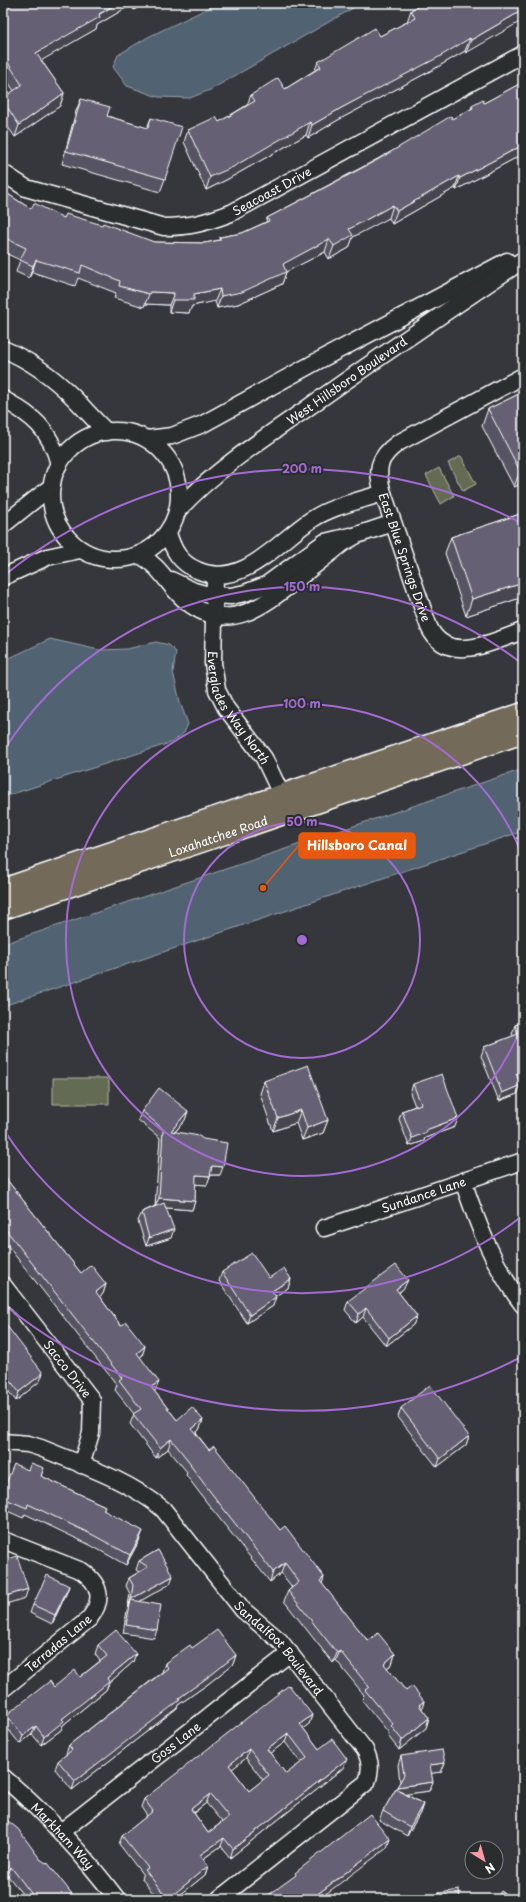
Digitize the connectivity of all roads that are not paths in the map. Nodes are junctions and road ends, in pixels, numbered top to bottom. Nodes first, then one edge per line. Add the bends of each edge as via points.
1 (523, 54) edge
2 (3, 173) edge
3 (523, 254) edge
4 (523, 260) edge
5 (3, 349) edge
6 (523, 376) edge
7 (3, 400) edge
8 (107, 432) junction
9 (147, 439) junction
10 (59, 464) junction
11 (52, 486) junction
12 (383, 493) junction
13 (178, 510) junction
14 (393, 523) junction
15 (3, 525) edge
16 (168, 533) junction
17 (294, 533) junction
18 (80, 550) junction
19 (140, 555) junction
20 (313, 558) junction
21 (215, 576) junction
22 (3, 577) edge
23 (166, 577) junction
24 (215, 596) junction
25 (214, 616) junction
26 (523, 631) edge
27 (523, 713) edge
28 (523, 733) edge
29 (282, 796) junction
30 (3, 889) edge
31 (3, 909) edge
32 (523, 1161) edge
33 (463, 1181) junction
34 (324, 1228) dead end
35 (3, 1285) edge
36 (523, 1305) edge
37 (3, 1442) edge
38 (81, 1465) junction
39 (3, 1540) edge
40 (290, 1654) junction
41 (3, 1689) edge
42 (3, 1777) edge
43 (62, 1831) junction
44 (117, 1899) edge
45 (219, 1899) edge

1 - 2 street, Seacoast Drive via 231,213 206,223 186,227 164,227 26,188
3 - 9 street, West Hillsboro Boulevard via 356,340 203,424 172,436
4 - 13 street, West Hillsboro Boulevard via 249,449 208,481
5 - 8 street via 25,360 52,379
6 - 12 street, East Blue Springs Drive via 398,443 382,458 379,478
7 - 10 street via 24,412 44,429 52,442
8 - 9 street via 126,432
8 - 10 street via 95,433 78,442 64,455
9 - 13 street via 166,455 174,470 180,493
10 - 11 street
11 - 15 street
11 - 18 street via 52,507 59,527
12 - 14 street, East Blue Springs Drive
12 - 17 street via 325,513
13 - 16 street
14 - 20 street via 357,535
14 - 26 street, East Blue Springs Drive via 429,627 436,639 456,649 472,648
16 - 19 street
16 - 21 street via 174,551 185,563
17 - 20 street
17 - 21 street via 250,566 234,573
18 - 19 street via 109,560
18 - 22 street via 47,557
19 - 23 street
20 - 24 street via 260,588 237,595
20 - 25 street via 260,608 237,615
21 - 24 street, Everglades Way North
23 - 24 street via 194,591
23 - 25 street via 178,594
24 - 25 street, Everglades Way North
25 - 29 street, Everglades Way North via 213,671 217,690 230,714 264,758
27 - 29 main road, Loxahatchee Road
28 - 31 main road, Loxahatchee Road
29 - 30 main road, Loxahatchee Road
32 - 33 street, Sundance Lane
33 - 34 street, Sundance Lane
33 - 36 street via 480,1231 497,1265
35 - 38 street, Sacco Drive via 92,1400 91,1433
37 - 38 street, Sandalfoot Boulevard via 28,1444
38 - 40 street, Sandalfoot Boulevard via 148,1496 162,1509 243,1610 271,1633
39 - 41 street, Terradas Lane via 82,1571 91,1578 98,1589 99,1599 96,1610 89,1619
40 - 43 street, Goss Lane
40 - 45 street, Sandalfoot Boulevard via 365,1750 370,1760 371,1772 367,1782
42 - 43 street, Markham Way
43 - 44 street, Markham Way

